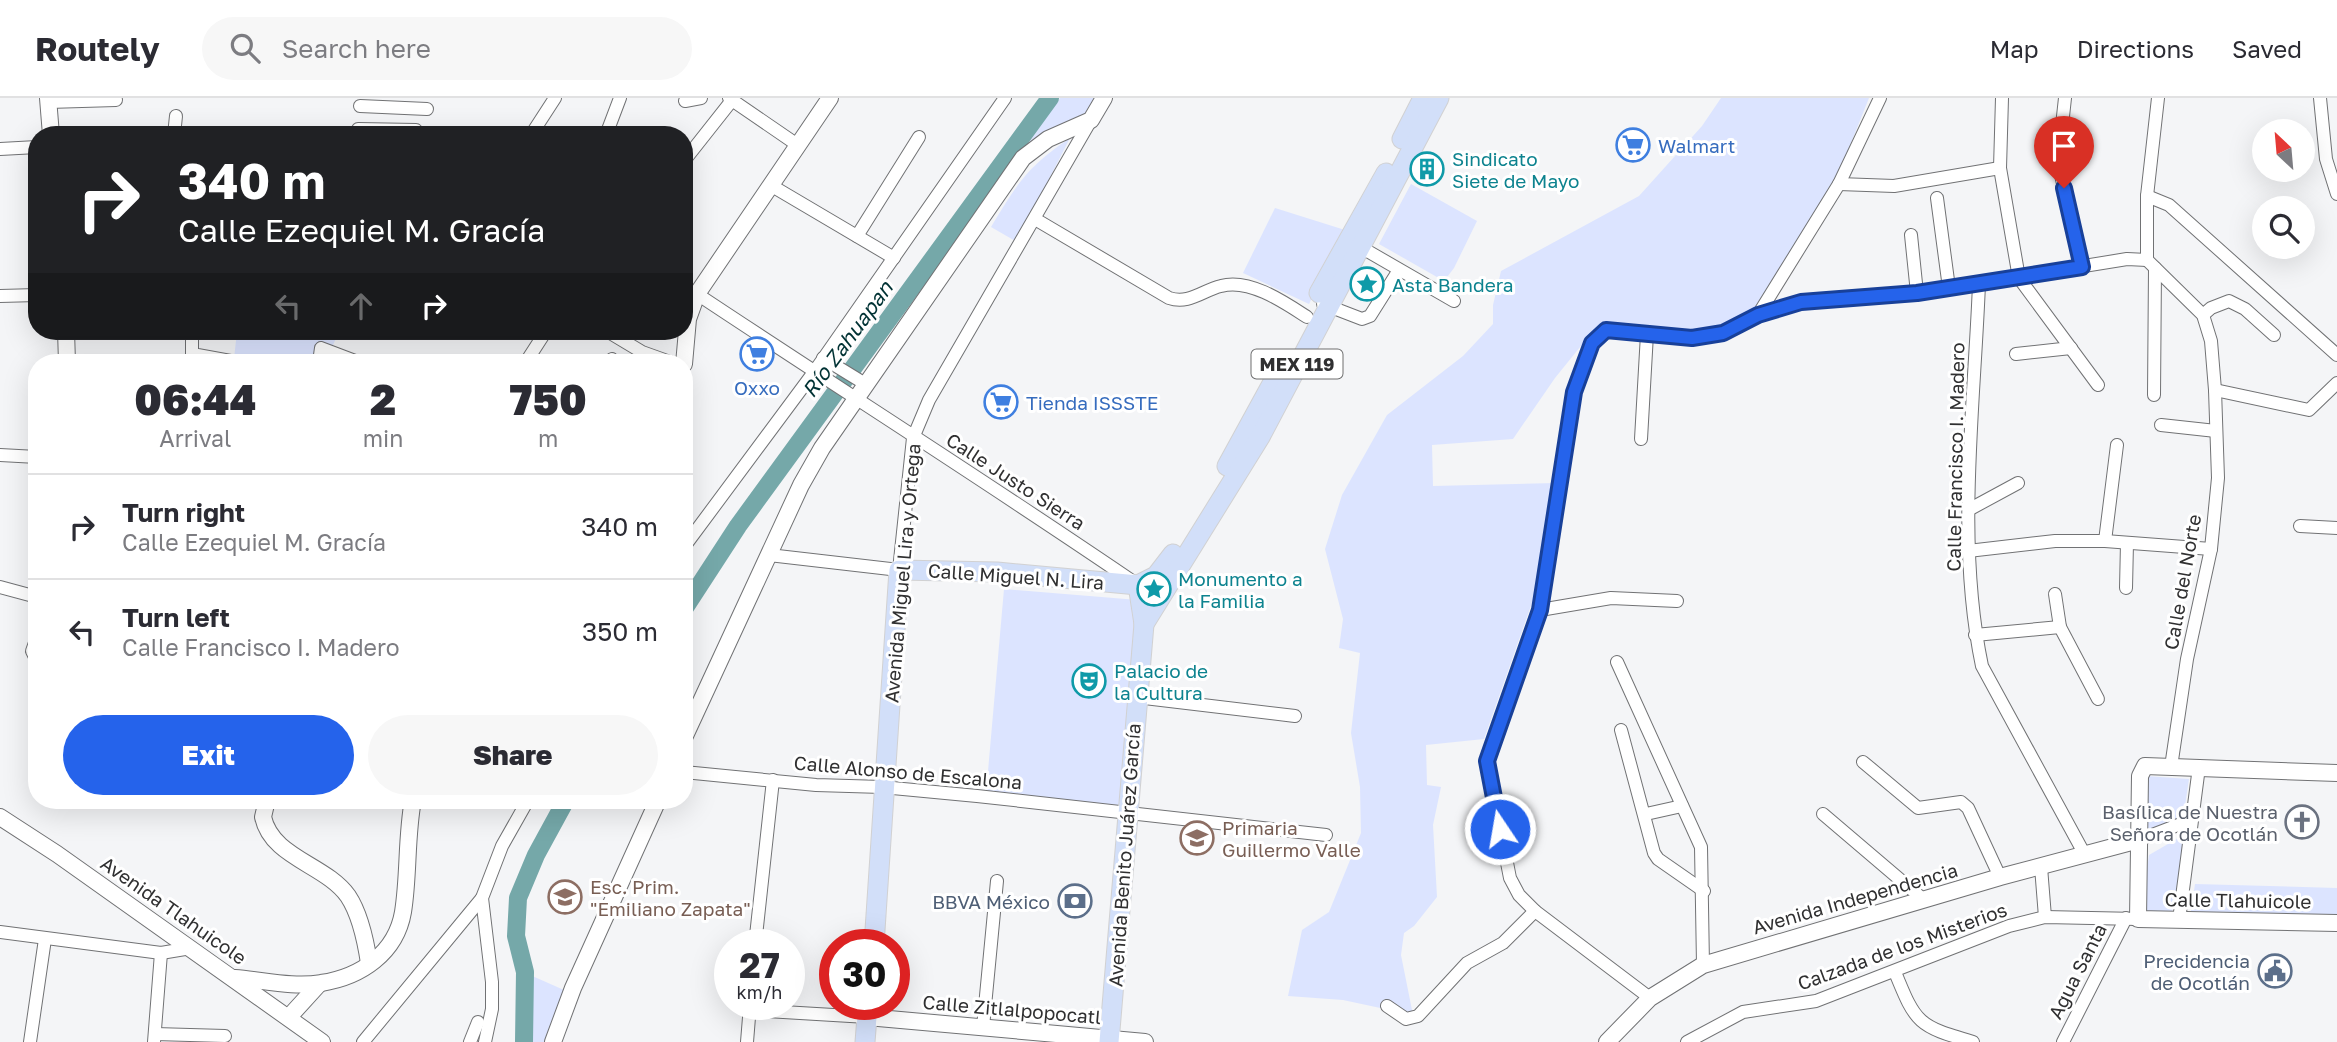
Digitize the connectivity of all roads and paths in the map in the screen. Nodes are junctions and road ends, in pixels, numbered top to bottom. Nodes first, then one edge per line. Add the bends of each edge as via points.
1 (555, 98) edge
2 (620, 98) edge
3 (701, 98) edge
4 (731, 98) edge
5 (830, 98) edge
6 (1005, 98) edge
7 (1104, 98) edge
8 (1423, 98) edge
9 (1439, 98) edge
10 (1880, 98) edge
11 (2002, 98) edge
12 (2065, 98) edge
13 (2158, 98) edge
14 (2320, 98) edge
15 (48, 100) edge
16 (116, 100) dead end
17 (685, 101) dead end
18 (360, 102) edge
19 (427, 109) dead end
20 (176, 116) dead end
21 (1091, 120) junction
22 (50, 126) edge
23 (175, 126) edge
24 (358, 126) edge
25 (537, 126) edge
26 (609, 126) edge
27 (919, 136) dead end
28 (799, 146) junction
29 (28, 147) edge
30 (0, 149) edge
31 (693, 149) edge
32 (2334, 163) edge
33 (2000, 168) junction
34 (1839, 184) junction
35 (772, 186) junction
36 (2337, 194) edge
37 (2147, 196) junction
38 (1937, 198) dead end
39 (1035, 219) junction
40 (1911, 235) dead end
41 (856, 236) junction
42 (1353, 243) junction
43 (894, 258) junction
44 (2151, 264) junction
45 (2082, 267) junction
46 (1399, 270) junction
47 (2019, 278) junction
48 (1979, 284) junction
49 (1949, 288) junction
50 (1917, 293) junction
51 (697, 294) junction
52 (28, 295) edge
53 (0, 296) edge
54 (1454, 301) dead end
55 (693, 305) edge
56 (1317, 308) junction
57 (1758, 315) junction
58 (2203, 315) junction
59 (1647, 334) junction
60 (2274, 335) dead end
61 (622, 340) edge
62 (2071, 348) junction
63 (320, 354) edge
64 (337, 354) edge
65 (648, 354) edge
66 (2016, 354) dead end
67 (2337, 355) edge
68 (828, 361) junction
69 (817, 374) junction
70 (862, 382) junction
71 (2337, 383) edge
72 (2098, 386) dead end
73 (2215, 390) junction
74 (2154, 395) dead end
75 (852, 399) junction
76 (2161, 425) dead end
77 (2216, 431) junction
78 (1254, 433) junction
79 (913, 438) junction
80 (1641, 439) dead end
81 (2117, 444) dead end
82 (0, 455) edge
83 (28, 457) edge
84 (2018, 483) dead end
85 (1970, 509) junction
86 (693, 525) edge
87 (2300, 526) dead end
88 (2337, 528) edge
89 (2105, 541) junction
90 (2127, 542) junction
91 (2211, 549) junction
92 (1968, 551) junction
93 (769, 555) junction
94 (899, 570) junction
95 (1138, 585) junction
96 (0, 587) edge
97 (2126, 588) dead end
98 (2055, 594) dead end
99 (28, 595) edge
100 (1677, 601) dead end
101 (1540, 610) junction
102 (1144, 624) junction
103 (2060, 627) junction
104 (1975, 635) junction
105 (1617, 662) dead end
106 (1136, 697) junction
107 (2098, 699) dead end
108 (1295, 716) dead end
109 (693, 719) edge
110 (1621, 730) dead end
111 (1863, 762) dead end
112 (2171, 767) junction
113 (2199, 767) junction
114 (693, 773) edge
115 (2337, 773) edge
116 (773, 780) junction
117 (883, 787) junction
118 (1682, 806) junction
119 (266, 809) edge
120 (412, 809) edge
121 (523, 809) edge
122 (654, 809) edge
123 (1129, 811) junction
124 (1646, 814) junction
125 (1823, 814) dead end
126 (0, 817) edge
127 (2191, 820) junction
128 (1326, 835) dead end
129 (2139, 840) junction
130 (2085, 855) junction
131 (2041, 867) junction
132 (2000, 877) junction
133 (997, 881) dead end
134 (1704, 891) junction
135 (482, 898) junction
136 (1924, 900) junction
137 (1535, 911) junction
138 (2045, 918) junction
139 (2132, 918) junction
140 (2179, 920) junction
141 (2337, 923) edge
142 (757, 929) edge
143 (875, 929) edge
144 (0, 932) edge
145 (45, 939) junction
146 (191, 948) junction
147 (161, 953) junction
148 (369, 964) junction
149 (1703, 965) junction
150 (1895, 972) junction
151 (235, 978) junction
152 (318, 984) junction
153 (1650, 998) junction
154 (1387, 1006) dead end
155 (289, 1017) junction
156 (910, 1017) edge
157 (749, 1020) edge
158 (867, 1020) edge
159 (478, 1022) dead end
160 (983, 1027) junction
161 (225, 1036) dead end
162 (155, 1038) edge
163 (204, 1039) edge
164 (1109, 1040) edge
165 (30, 1042) edge
166 (322, 1042) edge
167 (363, 1042) edge
168 (470, 1042) edge
169 (485, 1042) edge
170 (554, 1042) edge
171 (747, 1042) edge
172 (865, 1042) edge
173 (1145, 1042) edge
174 (1606, 1042) edge
175 (1687, 1042) edge
176 (1973, 1042) edge
177 (2063, 1042) edge

1 - 25 street
2 - 26 street
3 - 17 street
4 - 28 street
4 - 31 street
5 - 28 street
6 - 43 street
7 - 21 street
8 - 42 main road, MEX 119
9 - 42 main road, MEX 119
10 - 34 street
11 - 33 street
12 - 45 street via 2058,162
13 - 37 street
14 - 32 street via 2326,159
15 - 16 street
15 - 22 street
18 - 19 street
18 - 24 street
20 - 23 street
21 - 39 street, Avenida Miguel Lira y Ortega
21 - 70 street via 1048,139 1023,158
27 - 41 street
28 - 35 street
29 - 30 street
32 - 36 street
33 - 34 street via 1894,186
33 - 47 street
34 - 57 street
35 - 41 street
35 - 51 street
37 - 44 street
37 - 67 street via 2169,205
38 - 49 street
39 - 56 street via 1178,301 1220,286 1242,284
39 - 79 street, Avenida Miguel Lira y Ortega via 947,364
40 - 50 street
41 - 43 street
42 - 46 street
42 - 56 main road, MEX 119
43 - 68 street
44 - 45 street via 2127,259
44 - 58 street
44 - 74 street
45 - 47 street
46 - 54 street
46 - 56 street via 1370,316 1362,319
47 - 48 street
47 - 62 street
48 - 49 street
48 - 85 street, Calle Francisco I. Madero
49 - 50 street
50 - 57 street via 1801,302
51 - 55 street
51 - 69 street, Calle Justo Sierra
52 - 53 street
56 - 78 main road, MEX 119
57 - 59 street via 1723,333 1692,338
58 - 60 street via 2230,301
58 - 73 street, Calle del Norte via 2211,341
59 - 80 street
59 - 101 street via 1606,330 1592,343 1574,392
61 - 65 street
62 - 66 street
62 - 72 street
63 - 64 street via 321,348
68 - 69 street
68 - 70 street
69 - 75 street, Calle Justo Sierra
69 - 86 street
70 - 75 street
71 - 73 street via 2309,410
73 - 77 street, Calle del Norte
75 - 79 street, Calle Justo Sierra
75 - 93 street
76 - 77 street
77 - 91 street, Calle del Norte via 2218,478
78 - 95 main road, MEX 119 via 1164,569
78 - 102 main road, MEX 119
79 - 94 street, Avenida Miguel Lira y Ortega
79 - 95 street, Calle Justo Sierra
81 - 89 street
82 - 83 street
84 - 85 street
85 - 92 street, Calle Francisco I. Madero
87 - 88 street
89 - 90 street
89 - 92 street via 2055,541
90 - 91 street
90 - 97 street
91 - 112 street, Calle del Norte via 2187,659
92 - 104 street, Calle Francisco I. Madero
93 - 94 street, Calle Miguel N. Lira
93 - 109 street
94 - 95 main road, Calle Miguel N. Lira via 997,572
94 - 117 main road, Avenida Miguel Lira y Ortega
95 - 102 main road, Avenida Benito Juárez García / MEX 119
96 - 99 street
98 - 103 street
100 - 101 street via 1611,598
101 - 137 street via 1487,761 1510,878
102 - 106 main road, Avenida Benito Juárez García / MEX 119
103 - 104 street
103 - 107 street
104 - 130 street, Calle Francisco I. Madero via 1982,666
105 - 118 street
106 - 108 street
106 - 123 main road, Avenida Benito Juárez García / MEX 119
110 - 124 street
111 - 132 street via 1918,808 1961,802
112 - 113 street
112 - 129 street via 2146,766 2140,776
113 - 115 street
113 - 127 street
114 - 116 street, Calle Alonso de Escalona
116 - 117 street, Calle Alonso de Escalona
116 - 142 street
117 - 123 street, Calle Alonso de Escalona
117 - 143 main road, Avenida Miguel Lira y Ortega
118 - 124 street
118 - 134 street via 1701,848
119 - 148 street via 264,825 276,843 349,898
120 - 148 street via 400,930 391,946
121 - 135 street via 502,846
122 - 170 street via 573,988
123 - 128 street, Calle Alonso de Escalona
123 - 164 main road, Avenida Benito Juárez García / MEX 119
124 - 134 street via 1658,859
125 - 136 street
126 - 146 street, Avenida Tlahuicole
127 - 129 street
127 - 140 street
129 - 130 street, Avenida Independencia
129 - 139 street
130 - 131 street, Avenida Independencia
131 - 132 street, Avenida Independencia
131 - 138 street
132 - 136 street, Avenida Independencia
133 - 160 street
134 - 149 street
135 - 167 street
135 - 169 street via 492,982
136 - 149 street, Avenida Independencia
137 - 153 street
137 - 154 street via 1503,943 1467,963 1418,1016 1406,1019
138 - 139 street, Calzada de los Misterios
138 - 150 street, Calzada de los Misterios via 2009,926
139 - 140 street, Calle Tlahuicole
139 - 177 street, Agua Santa
140 - 141 street, Calle Tlahuicole
144 - 145 street
145 - 147 street
145 - 165 street
146 - 147 street
146 - 151 street, Avenida Tlahuicole
147 - 162 street
148 - 152 street
149 - 153 street, Avenida Independencia
150 - 175 street, Calzada de los Misterios via 1816,1001 1743,1012
150 - 176 street via 1920,1022
151 - 152 street
151 - 155 street, Avenida Tlahuicole
152 - 155 street
153 - 174 street, Avenida Independencia
155 - 166 street, Avenida Tlahuicole
156 - 160 street, Calle Zitlalpopocatl
157 - 171 street
158 - 172 main road
159 - 168 street
160 - 164 street, Calle Zitlalpopocatl
161 - 163 street
162 - 163 street
164 - 173 street, Calle Zitlalpopocatl

